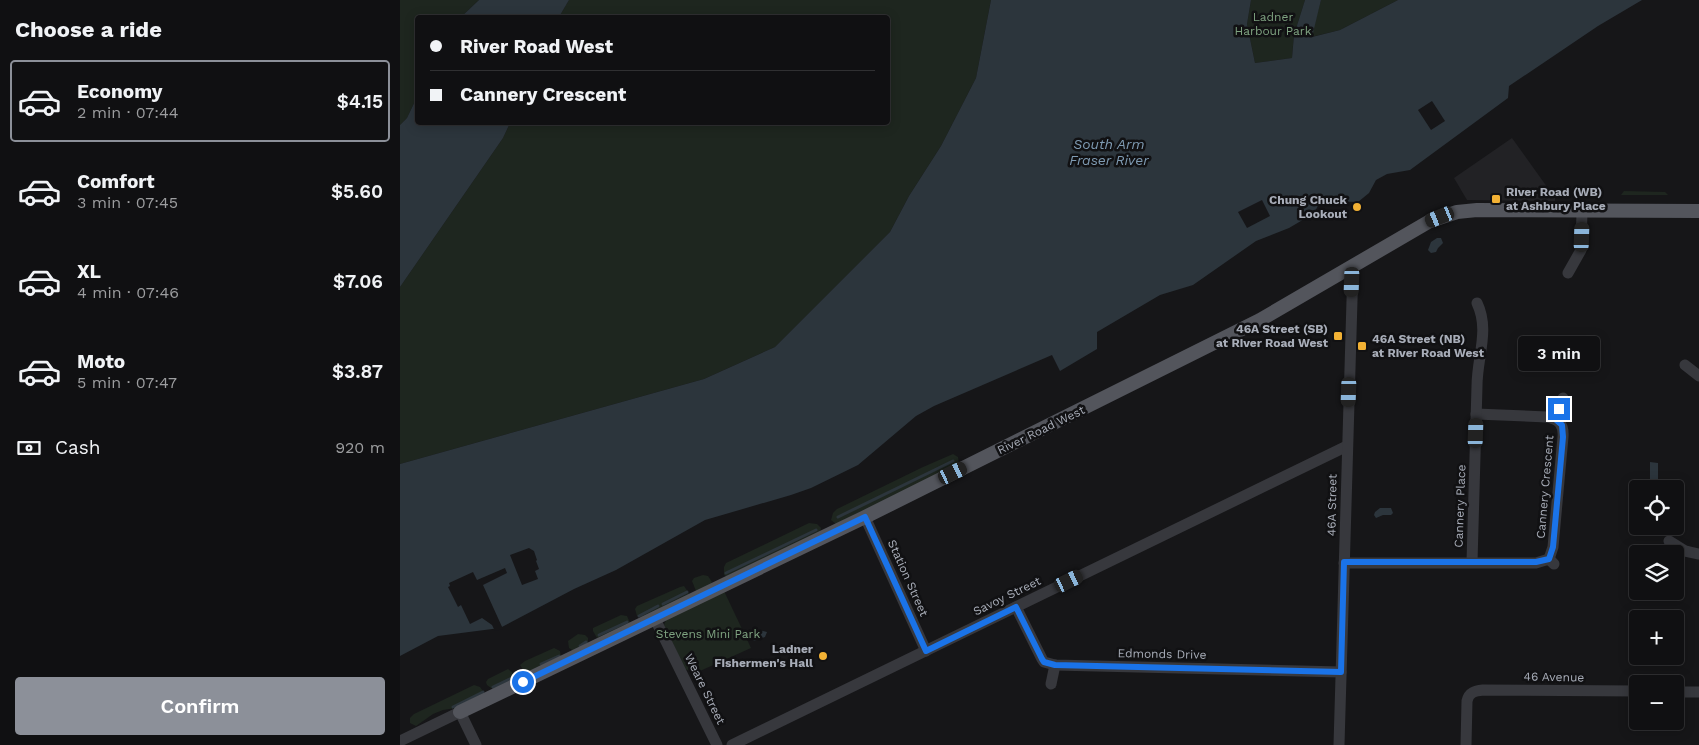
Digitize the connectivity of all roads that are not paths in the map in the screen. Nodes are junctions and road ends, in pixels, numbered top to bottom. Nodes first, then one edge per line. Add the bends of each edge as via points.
1 (1582, 210) junction
2 (1699, 212) edge
3 (1353, 266) junction
4 (1568, 273) dead end
5 (1477, 303) dead end
6 (1685, 365) dead end
7 (1699, 376) edge
8 (1563, 398) dead end
9 (1476, 414) junction
10 (1555, 419) junction
11 (1347, 446) junction
12 (865, 517) junction
13 (1670, 541) dead end
14 (1699, 554) edge
15 (1344, 562) junction
16 (1472, 562) junction
17 (1016, 607) junction
18 (655, 619) junction
19 (926, 651) junction
20 (1055, 665) junction
21 (1341, 672) junction
22 (1051, 684) dead end
23 (1629, 691) edge
24 (1684, 692) edge
25 (1699, 692) edge
26 (460, 712) junction
27 (400, 741) edge
28 (476, 745) edge
29 (717, 745) edge
30 (732, 745) edge
31 (1339, 745) edge
32 (1466, 745) edge

1 - 2 main road, River Road West
1 - 3 main road, River Road West via 1477,210 1450,214 1422,225
1 - 4 street via 1581,250
3 - 11 street, 46A Street
3 - 12 main road, River Road West via 1260,320
5 - 9 street, Cannery Place via 1484,329
6 - 7 street
8 - 10 street, Cannery Crescent
9 - 10 street, Cannery Crescent
9 - 16 street, Cannery Place
10 - 16 street, Cannery Crescent via 1562,425 1564,433 1552,562
11 - 15 street, 46A Street
11 - 17 street, Savoy Street
12 - 18 main road, River Road West
12 - 19 street, Station Street
13 - 14 street via 1685,551
15 - 16 street, Cannery Crescent
15 - 21 street, 46A Street
17 - 19 street, Savoy Street
17 - 20 street via 1044,662
18 - 26 main road, River Road West
18 - 29 street, Weare Street
19 - 30 street, Savoy Street
20 - 21 street, Edmonds Drive
20 - 22 street
21 - 31 street, 46A Street
23 - 32 street, 46 Avenue via 1483,690 1470,693 1466,701
24 - 25 street
26 - 27 street, River Road West
26 - 28 street

